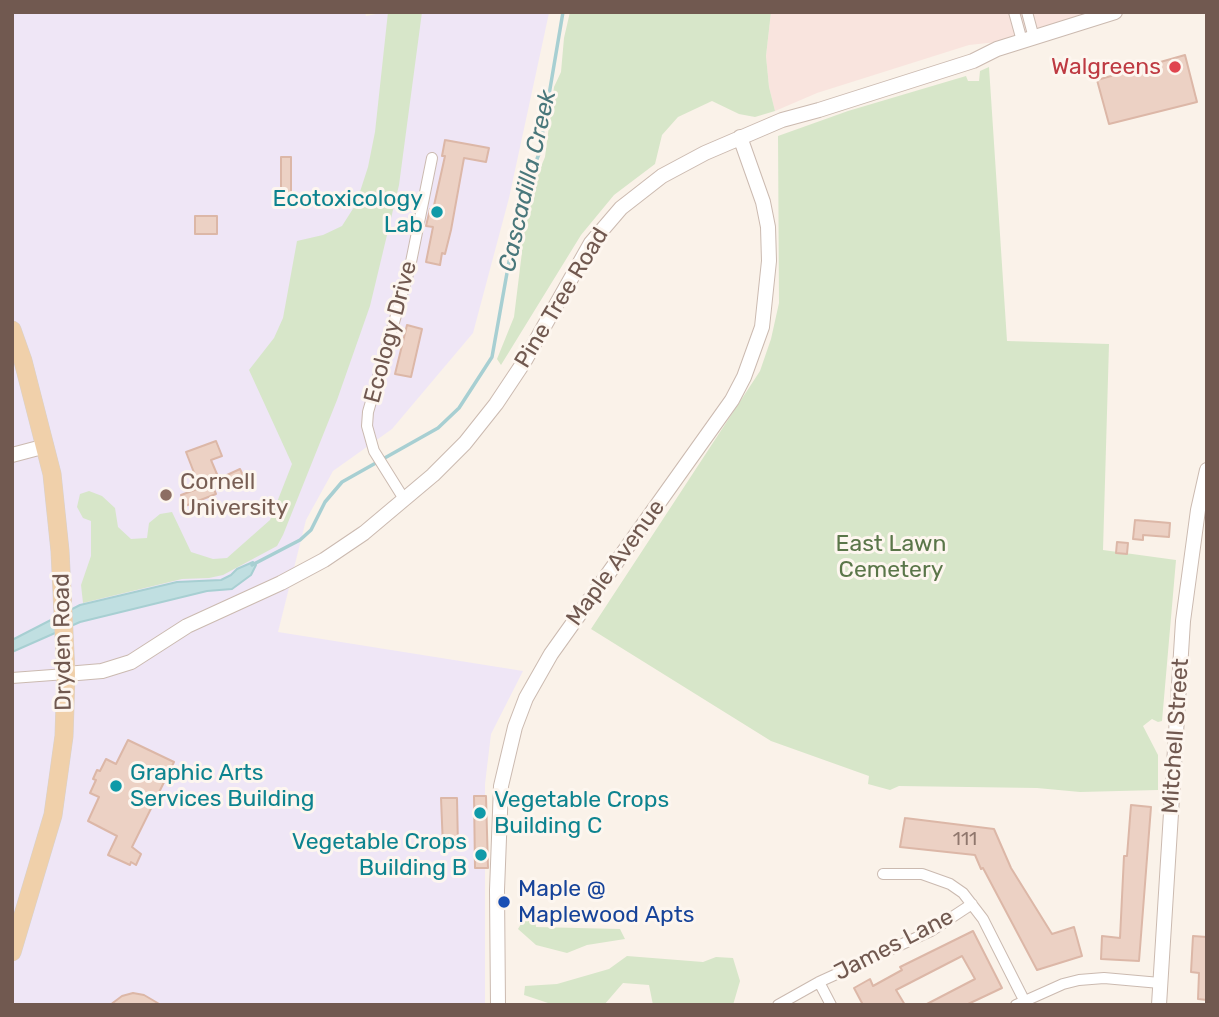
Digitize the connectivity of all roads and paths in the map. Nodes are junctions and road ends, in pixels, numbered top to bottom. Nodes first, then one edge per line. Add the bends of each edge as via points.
1 (1014, 12) edge
2 (1027, 12) edge
3 (1115, 12) edge
4 (1028, 39) junction
5 (740, 137) junction
6 (432, 158) dead end
7 (12, 330) edge
8 (46, 446) junction
9 (12, 455) edge
10 (1207, 470) edge
11 (404, 499) junction
12 (66, 674) junction
13 (12, 678) edge
14 (883, 874) dead end
15 (972, 904) junction
16 (12, 952) edge
17 (820, 982) junction
18 (1160, 983) junction
19 (1020, 1003) edge
20 (498, 1005) edge
21 (778, 1005) edge
22 (831, 1005) edge
23 (1159, 1005) edge

1 - 4 street
2 - 4 street
3 - 4 street, Pine Tree Road
4 - 5 street, Pine Tree Road
5 - 11 street, Pine Tree Road via 662,176 621,208 579,262 496,404 465,443
5 - 20 street, Maple Avenue via 768,227 762,327 732,400 551,654 526,698 501,786
6 - 11 street, Ecology Drive via 410,267 368,412 374,451
7 - 8 main road, Dryden Road
8 - 9 street
8 - 12 main road, Dryden Road via 58,519
10 - 18 street, Mitchell Street via 1183,621
11 - 12 street, Pine Tree Road via 324,560 187,626 131,662 102,671
12 - 13 street
12 - 16 main road, Dryden Road via 64,736 53,815
14 - 15 street via 908,872 937,878
15 - 17 street, James Lane via 931,931
15 - 19 street
17 - 21 street, James Lane
17 - 22 street
18 - 19 street via 1079,980
18 - 23 street, Mitchell Street

